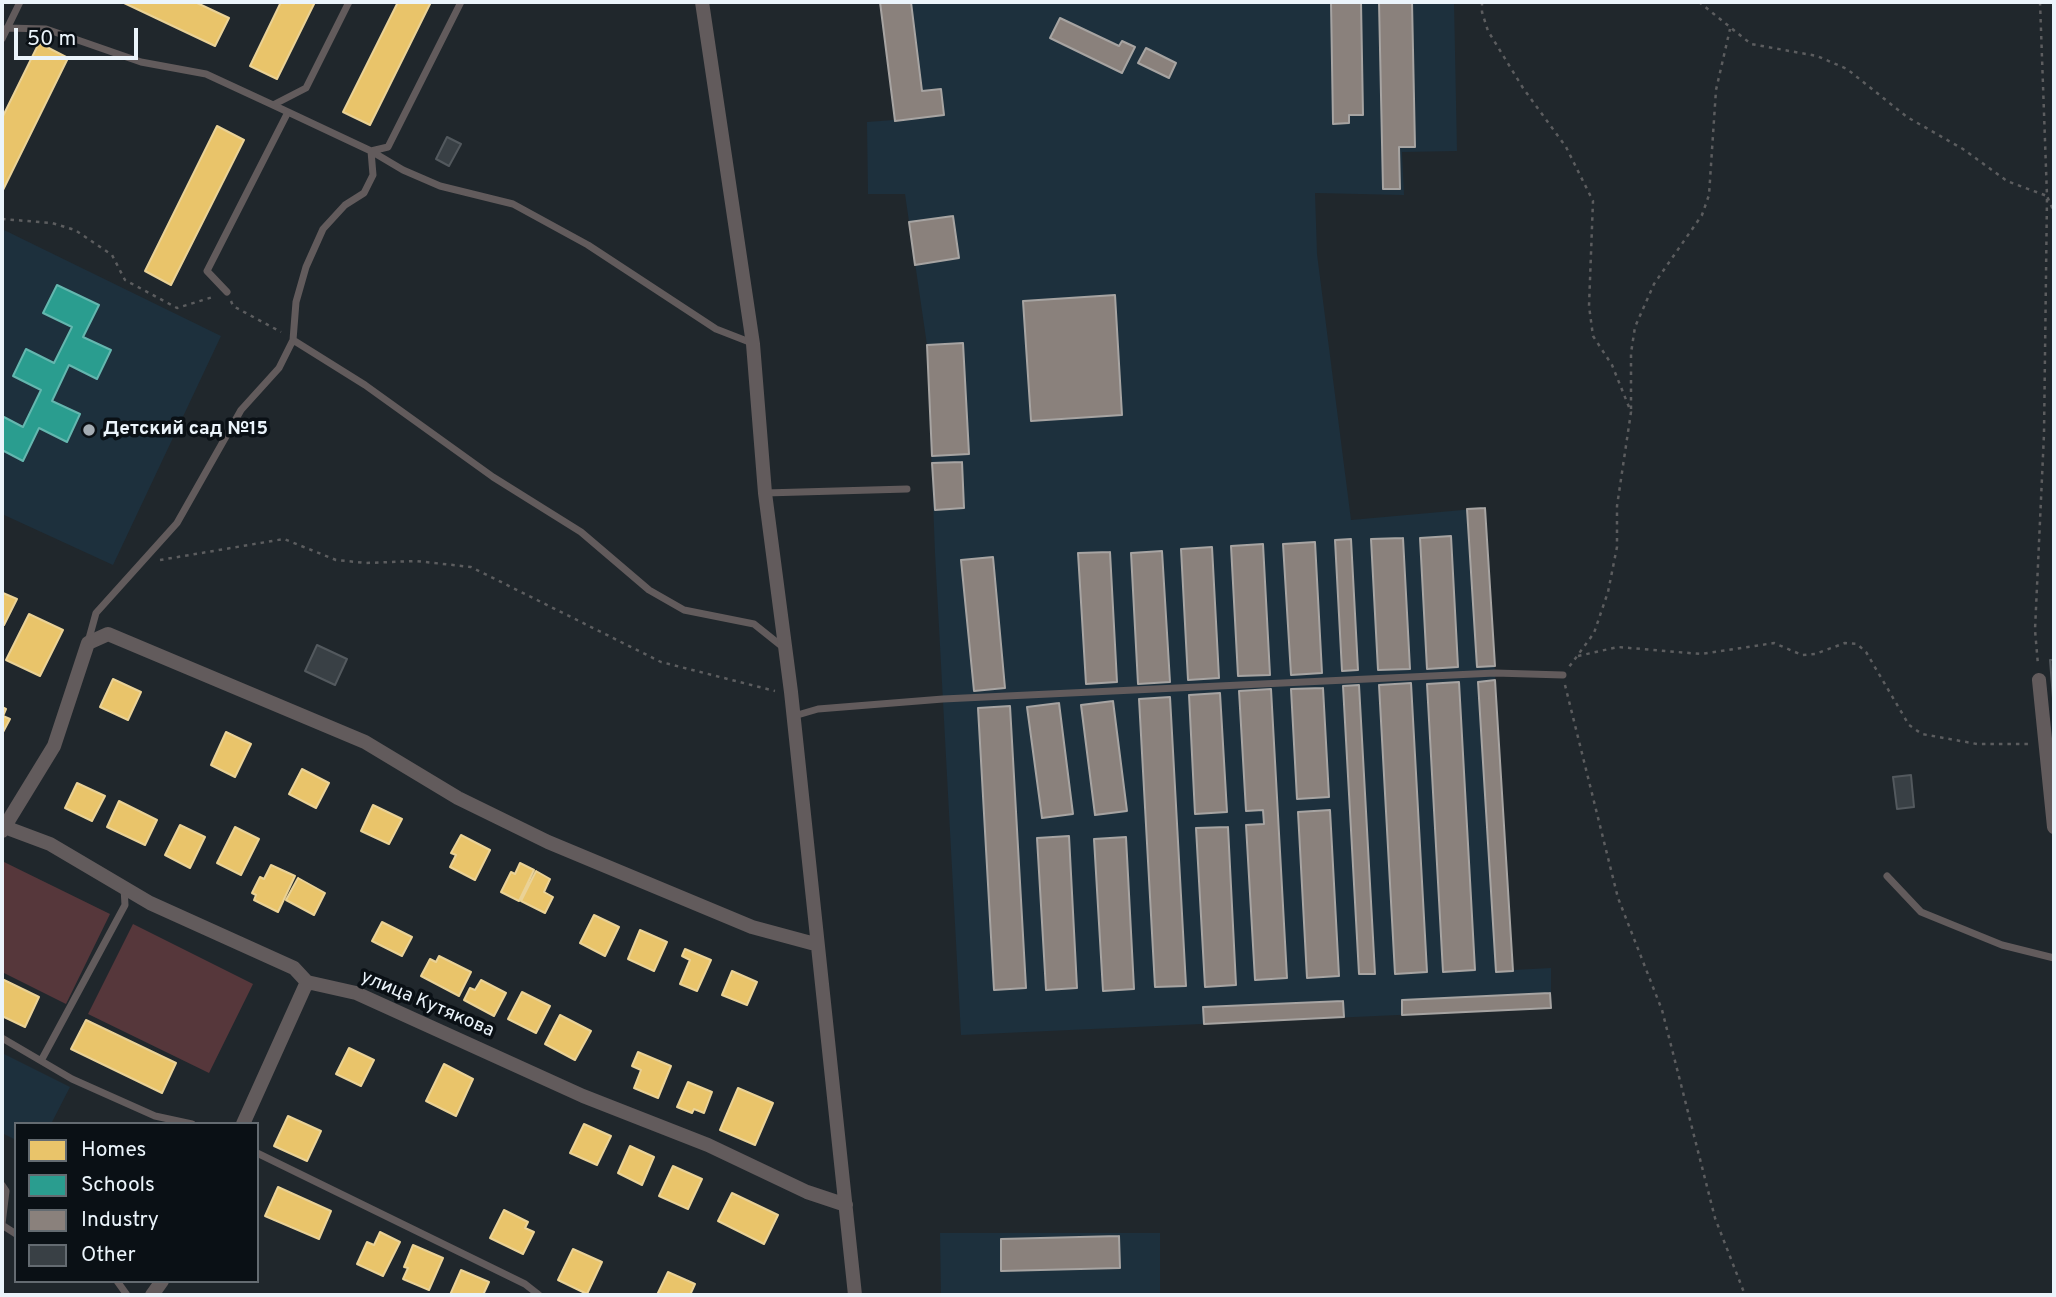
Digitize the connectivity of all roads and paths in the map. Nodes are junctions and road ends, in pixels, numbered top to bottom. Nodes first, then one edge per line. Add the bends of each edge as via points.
1 (20, 2) edge
2 (349, 2) edge
3 (461, 2) edge
4 (702, 2) edge
5 (1482, 2) edge
6 (1699, 2) edge
7 (2040, 2) edge
8 (7, 28) junction
9 (1730, 29) junction
10 (2, 39) edge
11 (273, 104) junction
12 (288, 112) junction
13 (371, 152) junction
14 (2047, 196) junction
15 (2054, 212) edge
16 (2, 219) edge
17 (227, 292) junction
18 (293, 340) junction
19 (753, 344) junction
20 (1631, 412) junction
21 (907, 489) dead end
22 (765, 492) junction
23 (143, 563) junction
24 (88, 643) junction
25 (784, 648) junction
26 (1578, 656) junction
27 (1563, 675) junction
28 (2039, 680) joint
29 (791, 692) junction
30 (793, 716) junction
31 (2046, 744) junction
32 (2054, 827) edge
33 (3, 828) edge
34 (1887, 876) dead end
35 (124, 888) junction
36 (815, 944) junction
37 (2054, 958) edge
38 (307, 982) junction
39 (2, 1038) edge
40 (42, 1059) junction
41 (183, 1122) edge
42 (244, 1122) edge
43 (259, 1154) edge
44 (2, 1185) edge
45 (846, 1205) junction
46 (2, 1225) edge
47 (539, 1295) edge
48 (855, 1295) edge
49 (1745, 1295) edge

1 - 8 lane
2 - 11 lane via 306,88
3 - 13 lane via 388,147
4 - 19 street
5 - 20 path via 1488,31 1566,146 1593,201 1588,306 1593,337 1612,365
6 - 9 path
7 - 14 path
8 - 10 lane
8 - 11 lane via 46,29 141,62 206,74
9 - 14 path via 1751,44 1818,56 1847,69 1906,117 2007,181
9 - 20 path via 1716,90 1709,195 1702,215 1654,284 1635,327
11 - 12 lane
12 - 13 lane
12 - 17 lane via 207,271
13 - 18 lane via 373,175 364,192 323,229 306,267 296,302
13 - 19 lane via 440,186 513,204 599,251 716,329
14 - 15 path
14 - 28 path via 2044,434 2035,630
16 - 17 path via 75,230 112,255 125,280 177,308
17 - 18 path via 233,306
18 - 23 lane via 279,368 242,410 177,523
18 - 25 lane via 581,533 649,590 684,610 754,624
19 - 22 street
20 - 26 path via 1617,506 1617,547 1594,633
21 - 22 lane
22 - 25 street
23 - 24 lane via 96,613
23 - 29 path via 285,539 336,560 416,561 471,568 661,662 761,690
24 - 33 street via 54,746
24 - 36 street via 108,634 365,742 458,798 548,842 752,927
25 - 29 street
26 - 27 path
26 - 31 path via 1618,647 1701,654 1774,643 1815,654 1845,643 1857,644 1909,725 1923,734 1984,745
27 - 30 lane via 1495,673 943,699 818,709
27 - 49 path via 1618,898 1662,1010 1715,1218
28 - 31 street
29 - 30 street
30 - 36 street
31 - 32 street
33 - 35 street, улица Кутякова via 50,844
34 - 37 lane via 1921,912 2002,945
35 - 38 street, улица Кутякова via 294,968
35 - 40 lane via 125,905
36 - 45 street
38 - 42 street
38 - 45 street, улица Кутякова via 356,993 583,1096
39 - 40 lane
40 - 41 lane via 72,1079 155,1116
43 - 47 lane
44 - 46 lane via 6,1191
45 - 48 street

